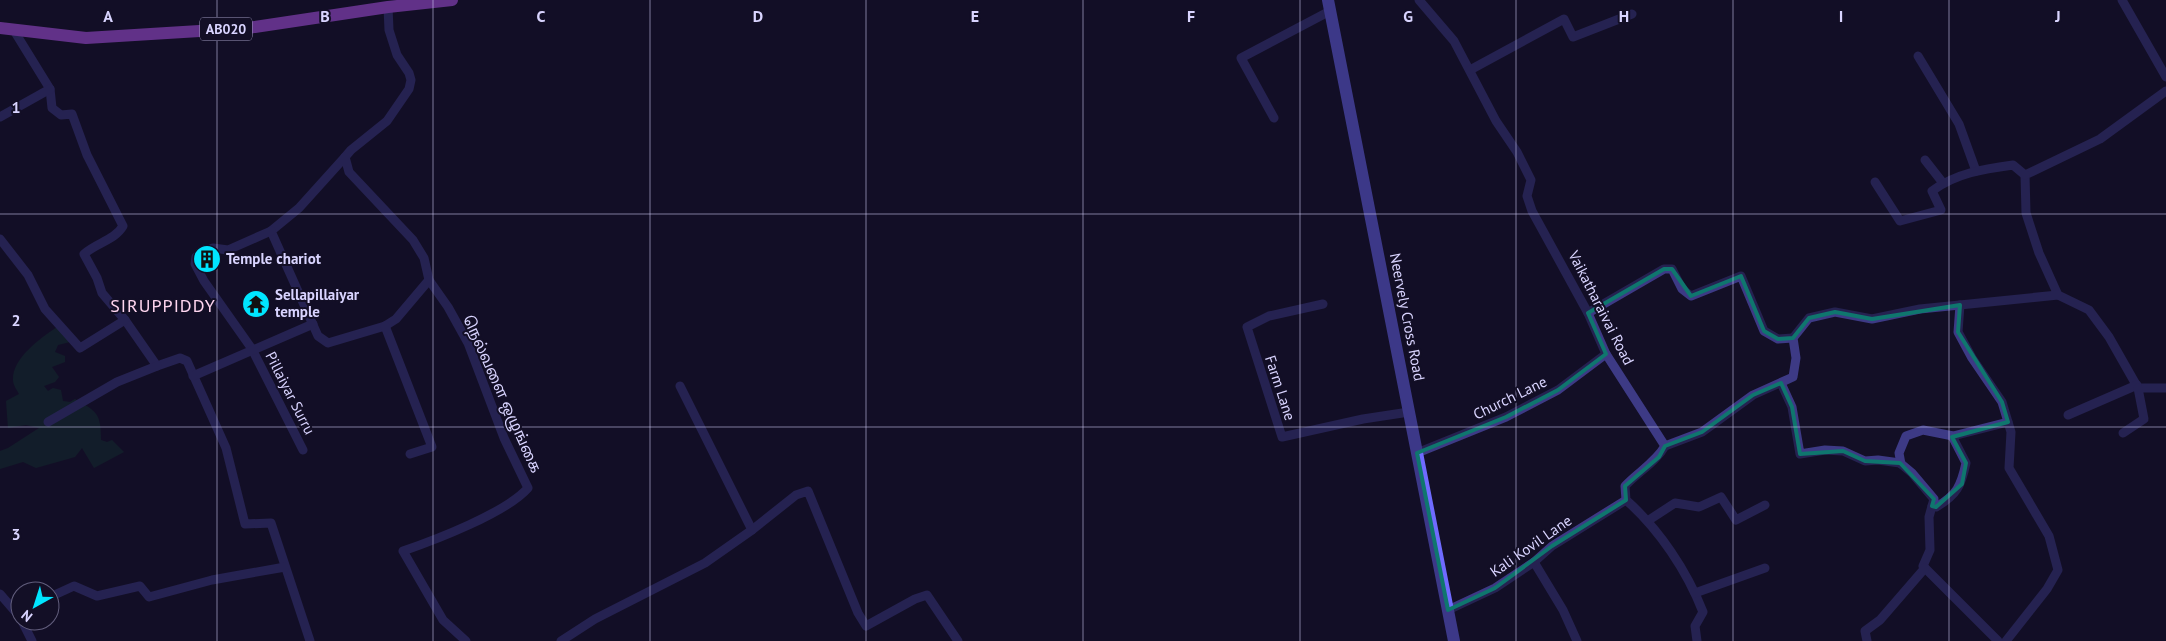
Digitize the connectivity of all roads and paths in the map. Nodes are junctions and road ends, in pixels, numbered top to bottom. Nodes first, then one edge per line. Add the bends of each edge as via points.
1 (452, 0) edge
2 (1420, 0) edge
3 (2122, 0) edge
4 (1329, 5) edge
5 (388, 6) junction
6 (1632, 14) dead end
7 (6, 28) edge
8 (1918, 56) dead end
9 (1470, 70) junction
10 (2166, 77) edge
11 (50, 89) junction
12 (2166, 91) edge
13 (0, 117) edge
14 (1274, 118) dead end
15 (345, 158) junction
16 (1925, 160) dead end
17 (1976, 171) junction
18 (2025, 175) junction
19 (1876, 182) dead end
20 (1943, 183) junction
21 (271, 231) junction
22 (0, 239) edge
23 (429, 280) junction
24 (2058, 295) junction
25 (1323, 304) dead end
26 (1960, 305) junction
27 (1588, 313) junction
28 (125, 320) junction
29 (313, 324) junction
30 (385, 326) junction
31 (1793, 338) junction
32 (252, 349) junction
33 (1606, 354) junction
34 (157, 366) junction
35 (193, 376) junction
36 (1781, 383) junction
37 (680, 386) dead end
38 (2137, 387) junction
39 (2166, 388) edge
40 (1409, 412) junction
41 (2068, 416) dead end
42 (48, 422) dead end
43 (2008, 422) junction
44 (2124, 433) dead end
45 (1952, 436) junction
46 (1665, 446) junction
47 (303, 450) dead end
48 (1417, 453) junction
49 (410, 454) dead end
50 (1901, 464) junction
51 (1626, 500) junction
52 (1765, 505) dead end
53 (1932, 506) junction
54 (1649, 520) junction
55 (752, 530) junction
56 (1534, 562) junction
57 (285, 567) junction
58 (1765, 568) dead end
59 (1925, 568) junction
60 (60, 592) edge
61 (1695, 592) junction
62 (0, 594) edge
63 (10, 604) edge
64 (1448, 610) junction
65 (310, 641) edge
66 (466, 641) edge
67 (561, 641) edge
68 (958, 641) edge
69 (1454, 641) edge
70 (1577, 641) edge
71 (1697, 641) edge
72 (1867, 641) edge
73 (1998, 641) edge
74 (2006, 641) edge

1 - 5 main road, AB020
2 - 9 street, Vaikatharaivai Road via 1454,41
3 - 10 street
4 - 14 street via 1241,58
4 - 40 street, Neervely Cross Road
5 - 7 main road, AB020 via 248,28 86,38
5 - 15 street via 389,30 397,55 409,73 409,88 387,121
6 - 9 street via 1573,37 1564,20
7 - 11 street
8 - 17 street via 1958,124
9 - 27 street, Vaikatharaivai Road via 1531,180 1527,196 1532,210
11 - 13 street
11 - 28 street via 52,108 62,115 72,114 86,155 123,226 118,234 84,254 98,278 102,293
12 - 18 street via 2100,139
15 - 21 street, Pillaiyar Surru via 299,208
15 - 23 street, நெல்வளை ஒழுங்கை via 349,172 413,240 424,258
16 - 20 street
17 - 18 street via 2013,165
17 - 20 street
18 - 24 street via 2026,213
19 - 20 street via 1900,221 1941,210 1932,192
21 - 29 street
21 - 32 street, Pillaiyar Surru via 228,250 213,248 202,252 195,264
22 - 28 street via 28,275 45,309 80,348
23 - 30 street via 404,311
23 - 66 street, நெல்வளை ஒழுங்கை via 468,343 504,438 528,488 520,497 482,517 403,551 443,620
24 - 26 street
24 - 38 street via 2089,310
25 - 40 street, Farm Lane via 1269,316 1246,328 1282,437
26 - 31 street via 1872,319 1835,312 1809,318
26 - 43 street via 1958,332 2002,402
27 - 31 street via 1664,269 1672,269 1682,289 1691,296 1741,276 1764,331 1778,339
27 - 33 street, Vaikatharaivai Road
28 - 34 street
29 - 30 street via 318,336 328,343
29 - 32 street, Pillaiyar Surru
30 - 49 street via 432,447
31 - 36 street via 1796,358 1793,377
32 - 35 street, Pillaiyar Surru
32 - 47 street, Pillaiyar Surru
33 - 46 street, Vaikatharaivai Road
33 - 48 street, Church Lane via 1558,390 1506,417
34 - 35 street via 180,358 186,361
34 - 42 street via 117,382
35 - 57 street via 226,448 245,524 271,523
36 - 46 street via 1753,394 1702,432
36 - 50 street via 1792,407 1800,454 1843,451 1865,461
37 - 55 street
38 - 39 street
38 - 41 street
38 - 44 street via 2144,419
40 - 48 street, Neervely Cross Road
43 - 45 street
43 - 74 street via 2011,432 2009,468 2049,536 2058,570
45 - 50 street via 1923,430 1906,436 1899,453
45 - 53 street via 1966,464 1962,484 1946,502
46 - 51 street via 1659,457 1638,471 1625,486
48 - 64 street, Neervely Cross Road
50 - 53 street via 1934,499
51 - 54 street
51 - 56 street, Kali Kovil Lane via 1552,546
52 - 54 street via 1736,520 1721,497 1699,507 1675,503
53 - 59 street via 1930,550
54 - 61 street
55 - 67 street via 705,563 595,619
55 - 68 street via 796,495 808,491 866,626 927,595
56 - 64 street, Kali Kovil Lane via 1495,588
56 - 70 street via 1564,610
57 - 60 street via 212,580 149,597 140,586 97,596 74,586
57 - 65 street
58 - 61 street
59 - 72 street via 1880,620 1865,631
59 - 73 street
61 - 71 street via 1703,612 1695,626
62 - 63 street
64 - 69 street, Neervely Cross Road

